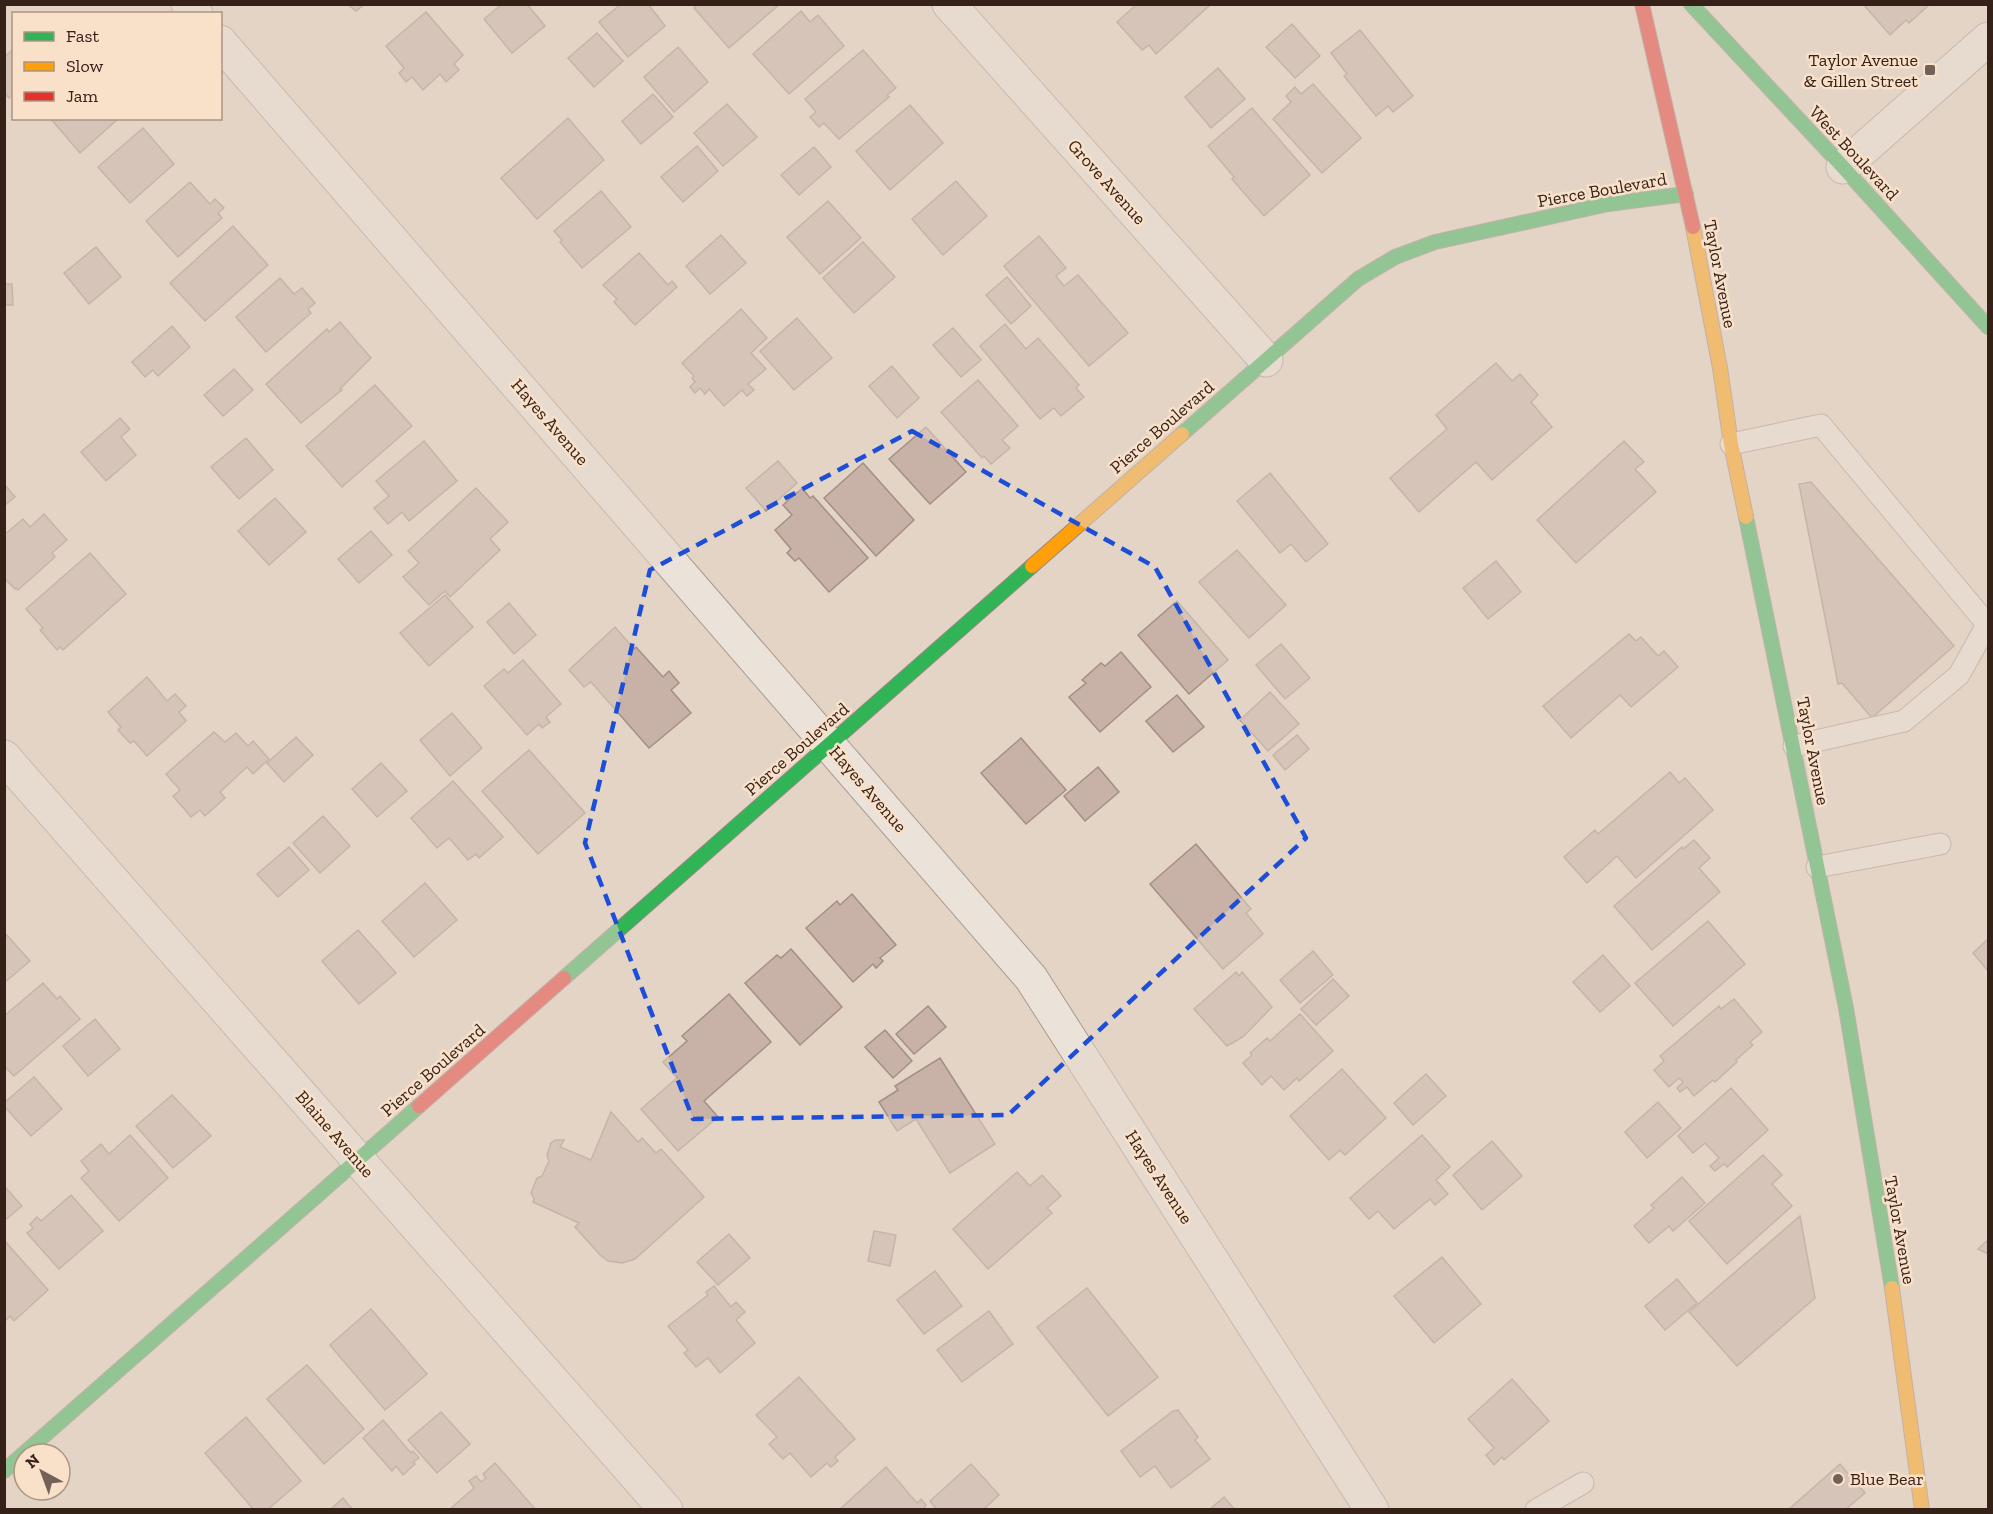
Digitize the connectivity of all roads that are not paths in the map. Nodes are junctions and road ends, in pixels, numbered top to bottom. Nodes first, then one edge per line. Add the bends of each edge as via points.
1 (949, 4) edge
2 (1642, 4) edge
3 (1691, 4) edge
4 (1989, 39) edge
5 (222, 44) edge
6 (1843, 166) junction
7 (1686, 194) junction
8 (1989, 327) edge
9 (1266, 360) junction
10 (1731, 444) junction
11 (1988, 624) edge
12 (830, 744) junction
13 (1794, 746) junction
14 (4, 757) edge
15 (1940, 844) dead end
16 (1817, 867) junction
17 (357, 1160) junction
18 (4, 1471) edge
19 (1583, 1483) dead end
20 (666, 1509) edge
21 (1372, 1509) edge
22 (1536, 1509) edge
23 (1922, 1509) edge

1 - 9 street, Grove Avenue
2 - 7 street, Taylor Avenue
3 - 6 street, West Boulevard
4 - 6 street
5 - 12 street, Hayes Avenue
6 - 8 street, West Boulevard
7 - 9 street, Pierce Boulevard via 1608,204 1479,231 1395,257 1358,279
7 - 10 street, Taylor Avenue
9 - 12 street, Pierce Boulevard
10 - 11 lane via 1821,425
10 - 13 street, Taylor Avenue
11 - 13 lane via 1959,675 1904,721
12 - 17 street, Pierce Boulevard
12 - 21 street, Hayes Avenue via 1031,978
13 - 16 street, Taylor Avenue
14 - 17 street, Blaine Avenue
15 - 16 lane
16 - 23 street, Taylor Avenue via 1846,1008 1899,1330
17 - 18 street, Pierce Boulevard
17 - 20 street, Blaine Avenue
19 - 22 lane

